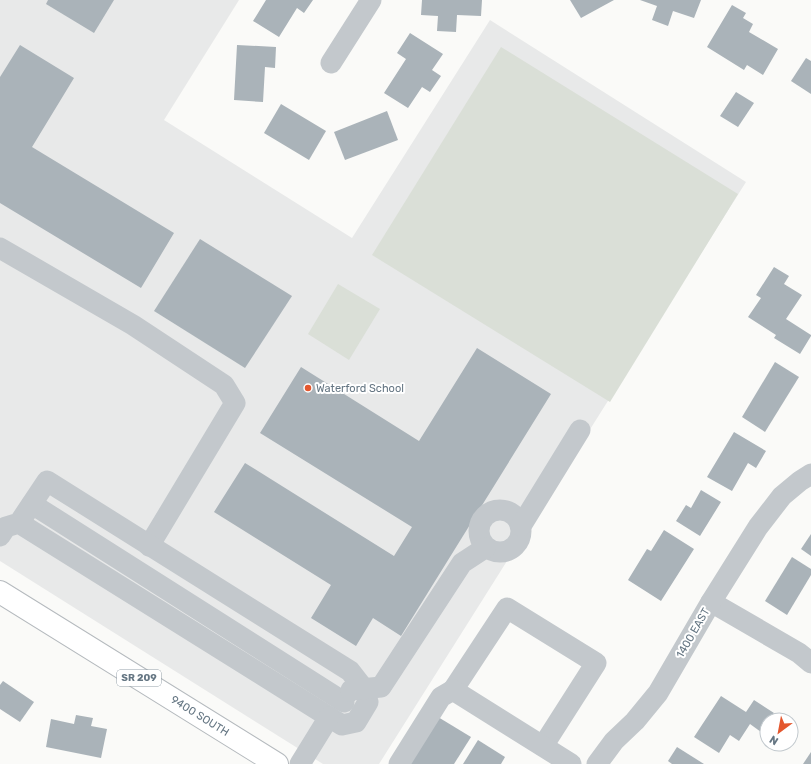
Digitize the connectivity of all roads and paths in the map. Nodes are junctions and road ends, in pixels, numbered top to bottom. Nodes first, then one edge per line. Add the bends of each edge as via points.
1 (371, 0) edge
2 (332, 63) dead end
3 (0, 248) edge
4 (580, 430) dead end
5 (811, 474) edge
6 (32, 504) junction
7 (19, 523) junction
8 (521, 526) junction
9 (0, 536) edge
10 (149, 546) junction
11 (485, 548) junction
12 (0, 592) edge
13 (711, 602) junction
14 (811, 663) edge
15 (364, 690) junction
16 (454, 690) junction
17 (344, 702) junction
18 (335, 721) junction
19 (543, 746) junction
20 (278, 764) edge
21 (300, 764) edge
22 (399, 764) edge
23 (571, 764) edge
24 (597, 764) edge

1 - 2 street
3 - 10 street via 133,325 224,385 236,403
4 - 8 street
5 - 13 street, 1400 EAST via 782,496 758,527
6 - 7 street
6 - 10 street via 46,481
6 - 17 street
7 - 9 street via 6,527
7 - 18 street
8 - 11 street via 520,540 511,550 498,553
8 - 11 street via 507,511 492,511 486,514 478,527 478,534
10 - 15 street via 350,672
11 - 15 street via 462,563 381,688
12 - 20 main road, 9400 SOUTH / SR 209
13 - 14 street via 799,653
13 - 24 street, 1400 EAST via 658,693 614,741
15 - 17 street via 351,690
15 - 18 street via 368,702 356,722
16 - 19 street
16 - 19 street via 507,608 596,663
16 - 22 street via 441,697
17 - 18 street
18 - 21 street
19 - 23 street

